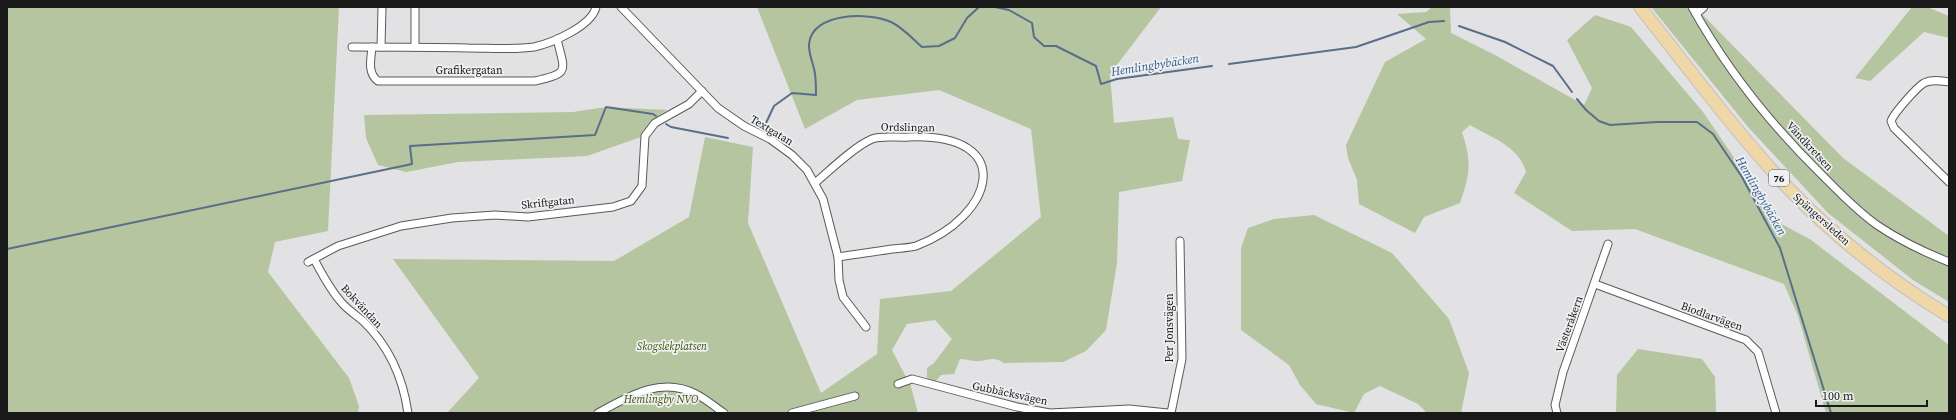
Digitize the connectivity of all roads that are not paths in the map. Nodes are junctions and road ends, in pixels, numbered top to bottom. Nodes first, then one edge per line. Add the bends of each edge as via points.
1 (382, 7) edge
2 (415, 7) edge
3 (596, 7) edge
4 (621, 7) edge
5 (1640, 7) edge
6 (1692, 7) edge
7 (1704, 7) edge
8 (1696, 14) junction
9 (557, 40) junction
10 (352, 47) dead end
11 (372, 47) junction
12 (381, 47) junction
13 (415, 47) junction
14 (1949, 82) edge
15 (702, 91) junction
16 (1949, 182) edge
17 (815, 183) junction
18 (1180, 241) dead end
19 (1608, 244) dead end
20 (838, 257) junction
21 (311, 261) joint
22 (1949, 262) edge
23 (1595, 284) junction
24 (1949, 316) edge
25 (866, 327) dead end
26 (898, 384) dead end
27 (855, 396) dead end
28 (408, 413) edge
29 (598, 413) edge
30 (724, 413) edge
31 (792, 413) edge
32 (1168, 413) edge
33 (1171, 413) edge
34 (1557, 413) edge
35 (1776, 413) edge

1 - 12 street
2 - 13 street
3 - 9 street, Grafikergatan via 589,19 580,27
4 - 15 street, Textgatan
5 - 24 main road, Spängersleden / 76 via 1747,142 1788,188 1829,227 1878,267
6 - 8 street, Vändkretsen
7 - 8 street
8 - 22 street, Vändkretsen via 1738,81 1793,147 1849,202 1891,234
9 - 11 street, Grafikergatan via 562,72 557,76 535,81 378,81 370,72
9 - 13 street, Grafikergatan via 534,47
10 - 11 street, Grafikergatan
11 - 12 street, Grafikergatan
12 - 13 street, Grafikergatan
14 - 16 street via 1937,80 1924,83 1894,114 1891,121 1894,128
15 - 17 street, Textgatan via 718,108 792,155
15 - 21 street, Skriftgatan via 689,104 655,123 645,136 642,186 631,201 613,207 528,218 495,215 452,218 401,226 338,246
17 - 20 street, Textgatan via 823,199
17 - 20 street, Ordslingan via 874,138 926,136 954,141 972,149 982,163 983,183 977,199 955,223 936,236 914,246
18 - 33 street, Per Jonsvägen via 1182,359
19 - 23 street, Västeråkern
20 - 25 street, Textgatan via 839,280 844,297
21 - 28 street, Bokvändan via 342,304 364,322 387,351 398,372
23 - 34 street, Västeråkern via 1563,372 1555,405
23 - 35 street, Biodlarvägen via 1746,340 1758,352
26 - 32 street, Gubbäcksvägen via 912,379 1017,407 1050,413 1129,409
27 - 31 street
29 - 30 street via 636,394 661,386 677,387 697,394

